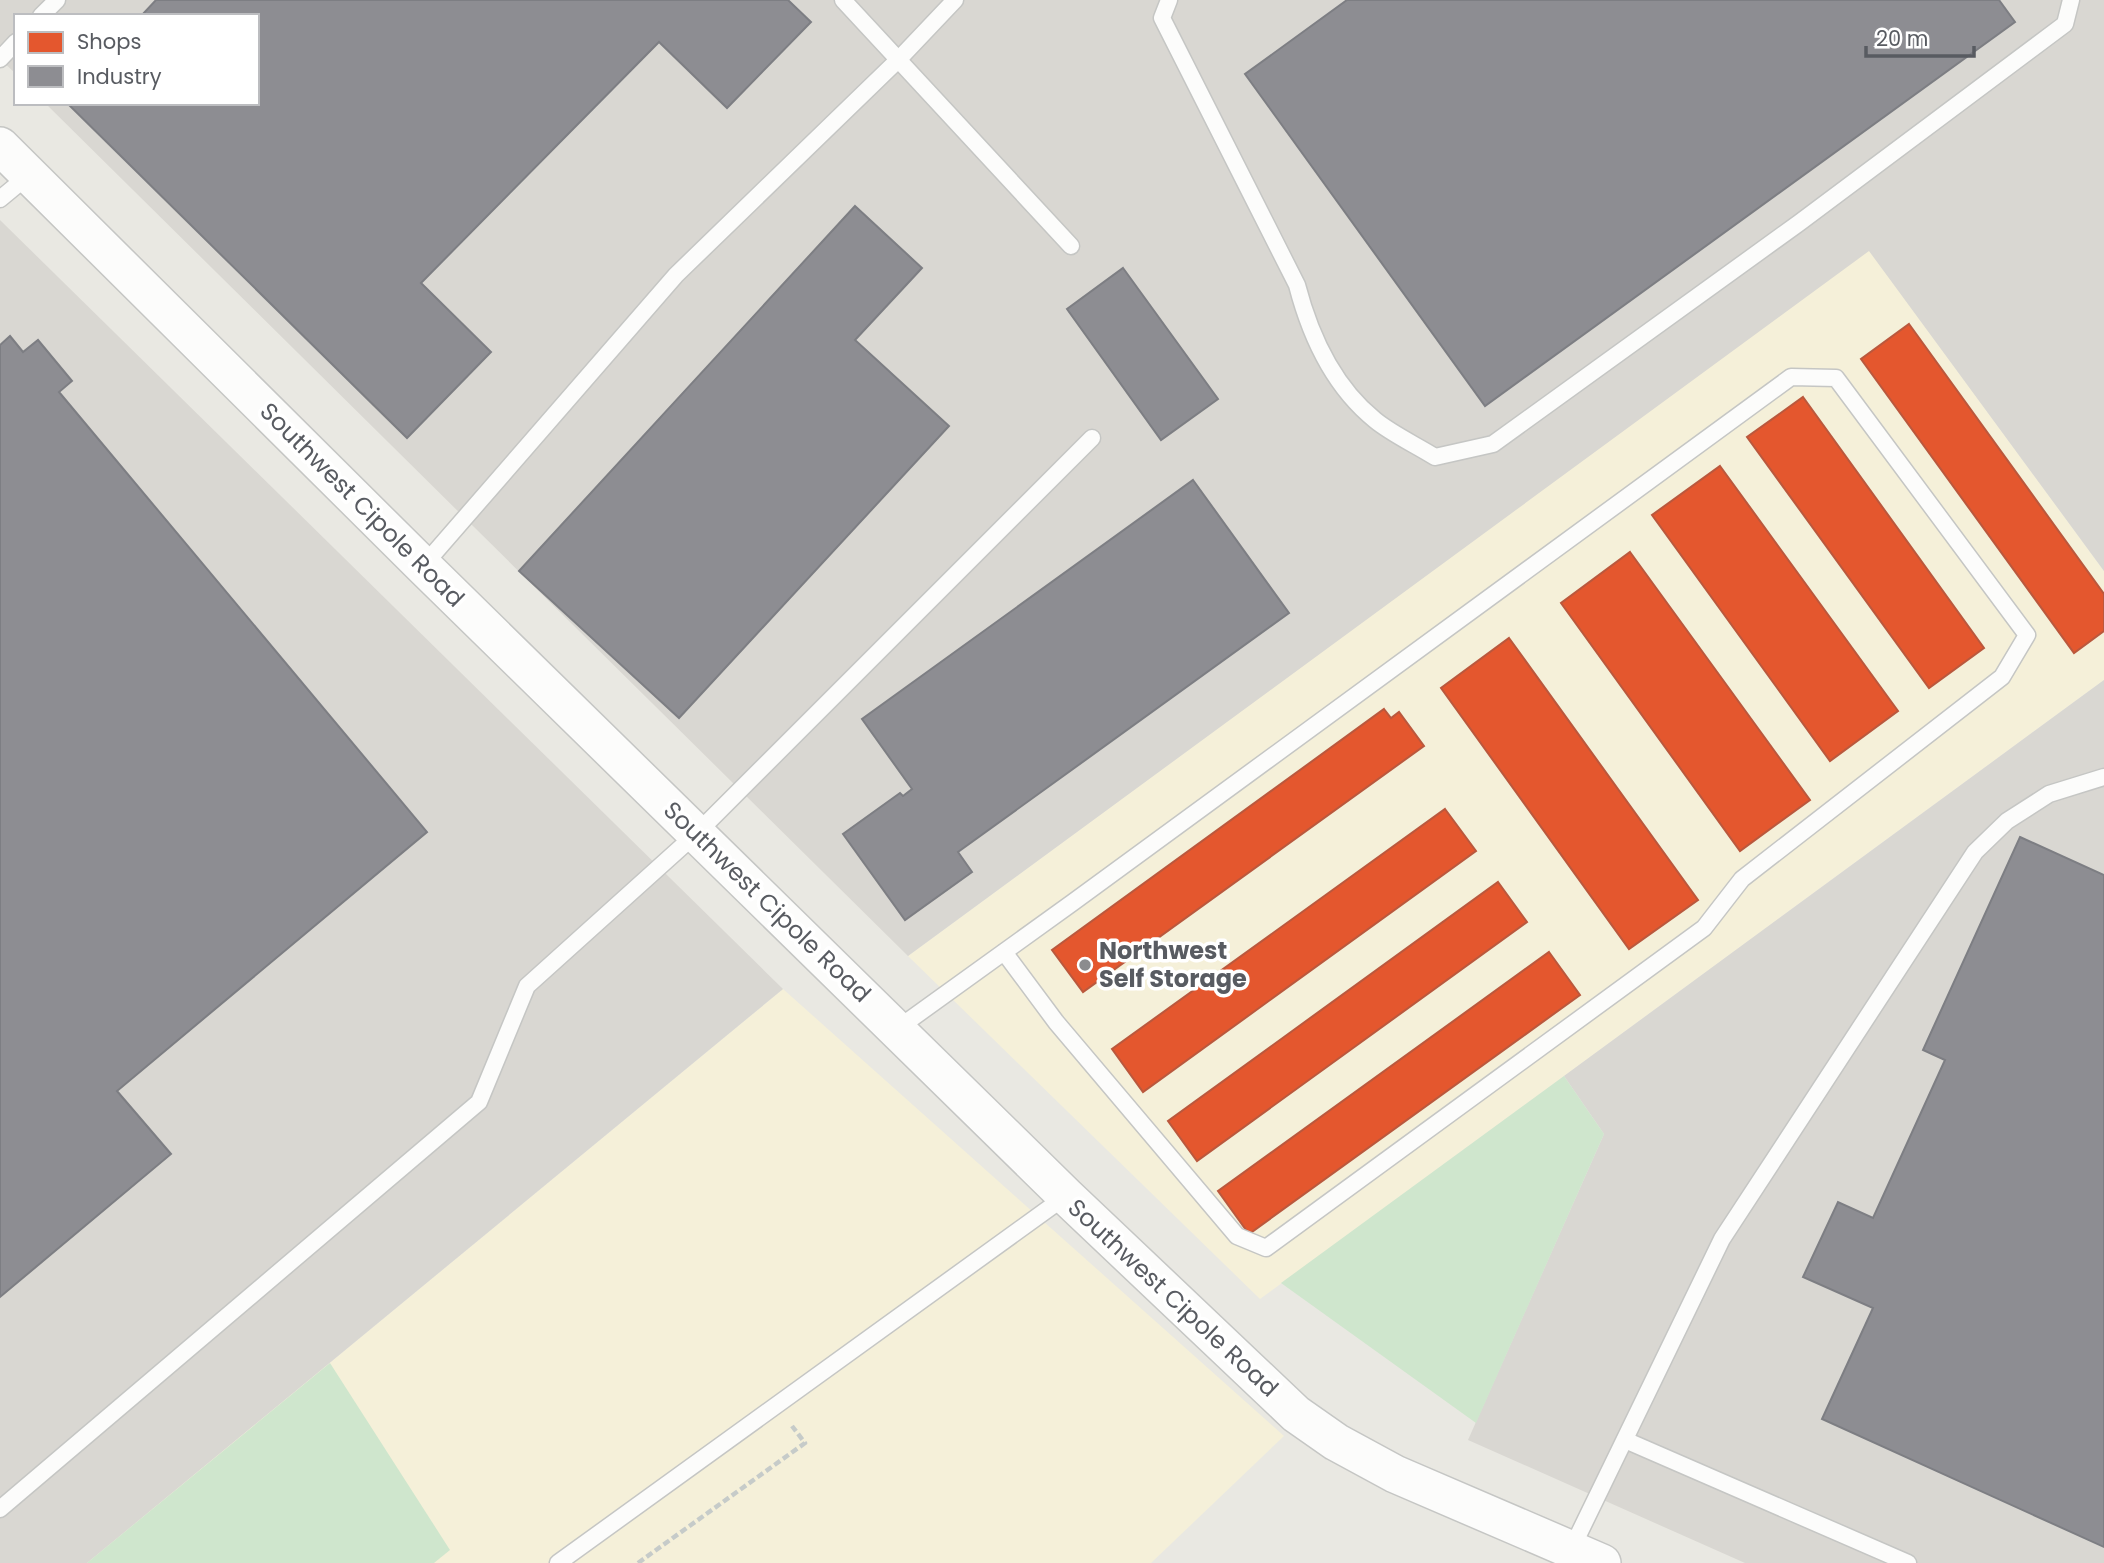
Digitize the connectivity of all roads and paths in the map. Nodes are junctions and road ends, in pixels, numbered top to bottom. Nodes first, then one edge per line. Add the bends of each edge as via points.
1 (57, 0) edge
2 (843, 0) edge
3 (955, 0) edge
4 (1169, 0) edge
5 (2071, 0) edge
6 (43, 14) edge
7 (14, 44) edge
8 (0, 59) edge
9 (899, 59) junction
10 (0, 146) edge
11 (29, 175) junction
12 (0, 199) edge
13 (1071, 246) dead end
14 (1092, 438) dead end
15 (423, 566) junction
16 (2104, 777) edge
17 (697, 833) junction
18 (1004, 952) junction
19 (897, 1029) junction
20 (1066, 1196) junction
21 (787, 1419) dead end
22 (1625, 1440) junction
23 (0, 1509) edge
24 (1587, 1556) edge
25 (558, 1563) edge
26 (638, 1563) edge
27 (1908, 1563) edge

1 - 6 lane
2 - 9 lane
3 - 9 lane
4 - 5 lane via 1161,18 1297,285 1306,320 1327,362 1344,389 1375,421 1435,457 1493,444 2065,24
7 - 8 lane
9 - 13 lane
9 - 15 lane via 676,275
10 - 11 street, Southwest Cipole Road
11 - 12 lane
11 - 15 street, Southwest Cipole Road
14 - 17 lane
15 - 17 street, Southwest Cipole Road
16 - 22 lane via 2049,794 2007,821 1975,852 1722,1239
17 - 19 street, Southwest Cipole Road
17 - 23 lane via 527,986 479,1102
18 - 18 lane via 1791,377 1836,378 2027,635 2002,677 1742,878 1704,928 1266,1248 1237,1236 1056,1022
18 - 19 lane
19 - 20 street, Southwest Cipole Road
20 - 24 street, Southwest Cipole Road via 1296,1414 1336,1442 1395,1474
20 - 25 lane
21 - 26 path via 805,1443
22 - 24 lane
22 - 27 lane

